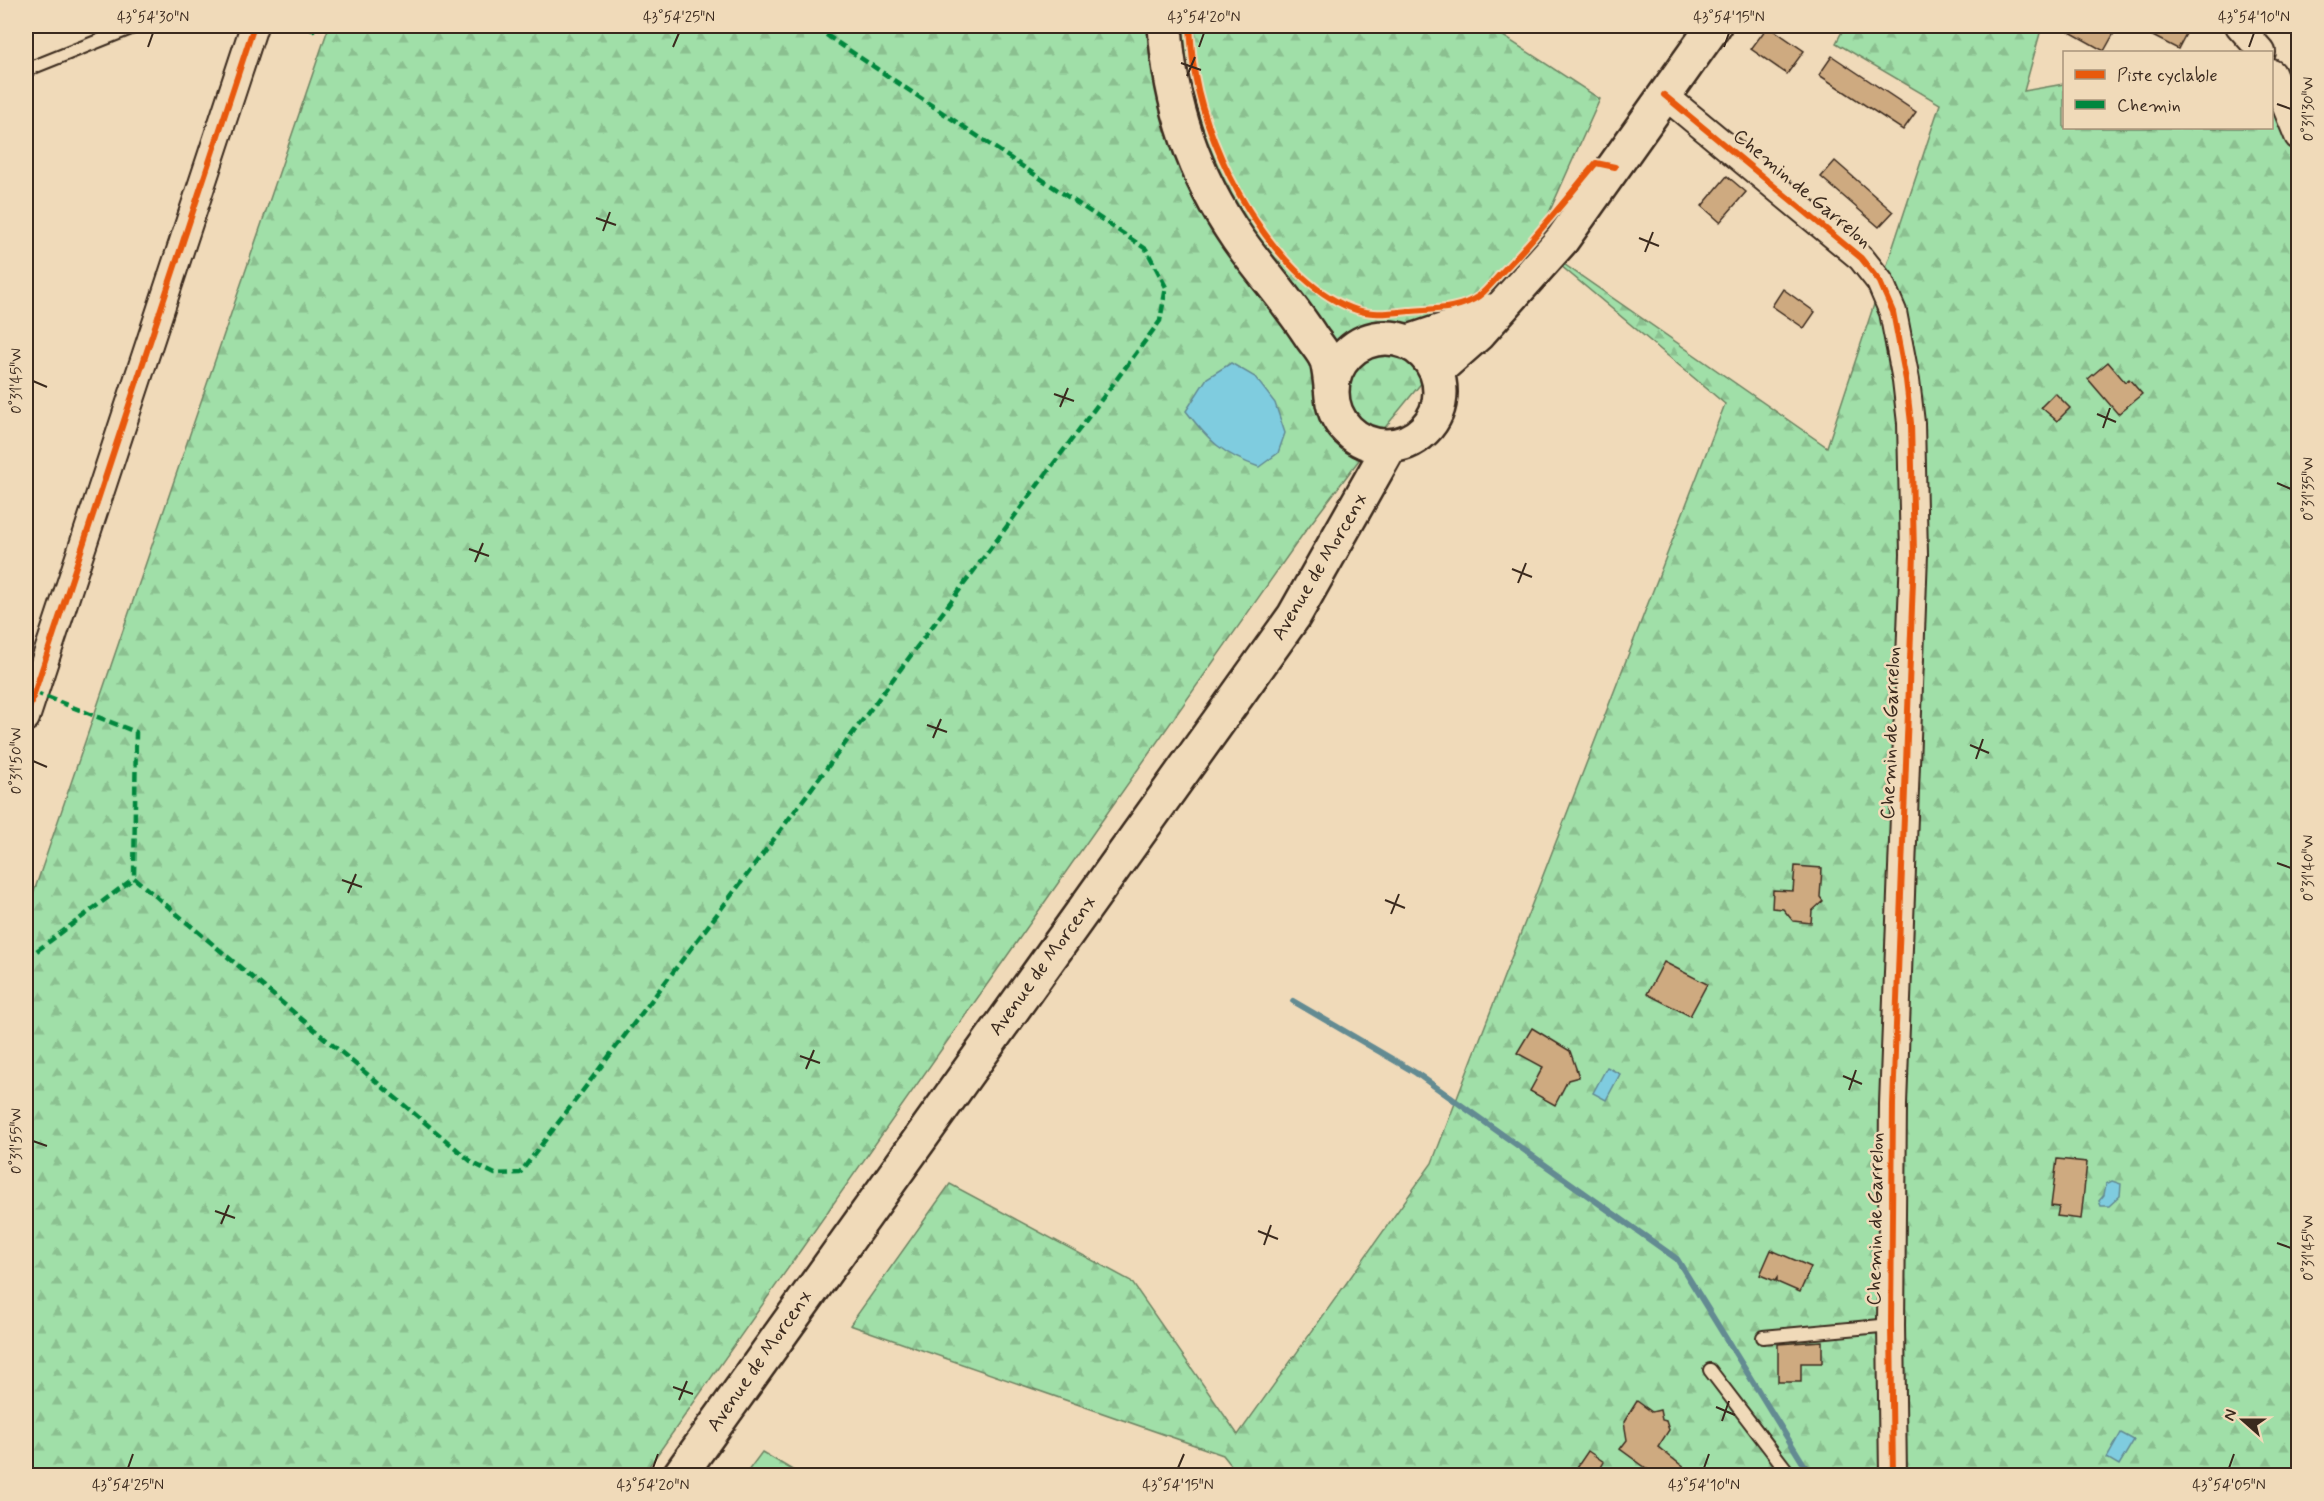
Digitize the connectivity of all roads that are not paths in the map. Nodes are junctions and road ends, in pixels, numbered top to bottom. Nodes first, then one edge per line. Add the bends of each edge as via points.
1 (136, 26) edge
2 (254, 26) edge
3 (1165, 26) edge
4 (1714, 26) edge
5 (2239, 26) edge
6 (2261, 51) edge
7 (26, 70) edge
8 (2273, 78) edge
9 (1664, 95) junction
10 (2298, 136) edge
11 (1291, 303) junction
12 (1503, 304) junction
13 (1366, 342) junction
14 (1409, 342) junction
15 (1436, 371) junction
16 (1332, 397) junction
17 (1358, 438) junction
18 (1390, 446) junction
19 (1338, 542) junction
20 (26, 718) edge
21 (1891, 1325) junction
22 (1763, 1337) dead end
23 (1710, 1370) dead end
24 (679, 1476) edge
25 (1791, 1476) edge
26 (1893, 1476) edge

1 - 7 lane
2 - 20 street
3 - 11 main road via 1168,66 1191,156 1238,238
4 - 9 main road
5 - 6 street
8 - 10 street
9 - 12 main road via 1562,240
9 - 21 street, Chemin de Garrelon via 1861,258 1880,282 1893,312 1906,380 1911,423 1914,554 1893,1104
11 - 13 main road via 1338,333
11 - 16 main road via 1327,361
12 - 14 main road via 1463,324
12 - 15 main road via 1478,334
13 - 14 main road via 1388,338
13 - 16 main road via 1340,364 1333,380
14 - 15 main road via 1430,359
15 - 18 main road via 1439,405 1432,420 1421,434
16 - 17 main road via 1341,420
17 - 18 main road via 1373,445
17 - 19 main road
18 - 19 main road, Avenue de Morcenx
19 - 24 main road, Avenue de Morcenx via 1294,615
21 - 22 lane
21 - 26 street, Chemin de Garrelon
23 - 25 lane

